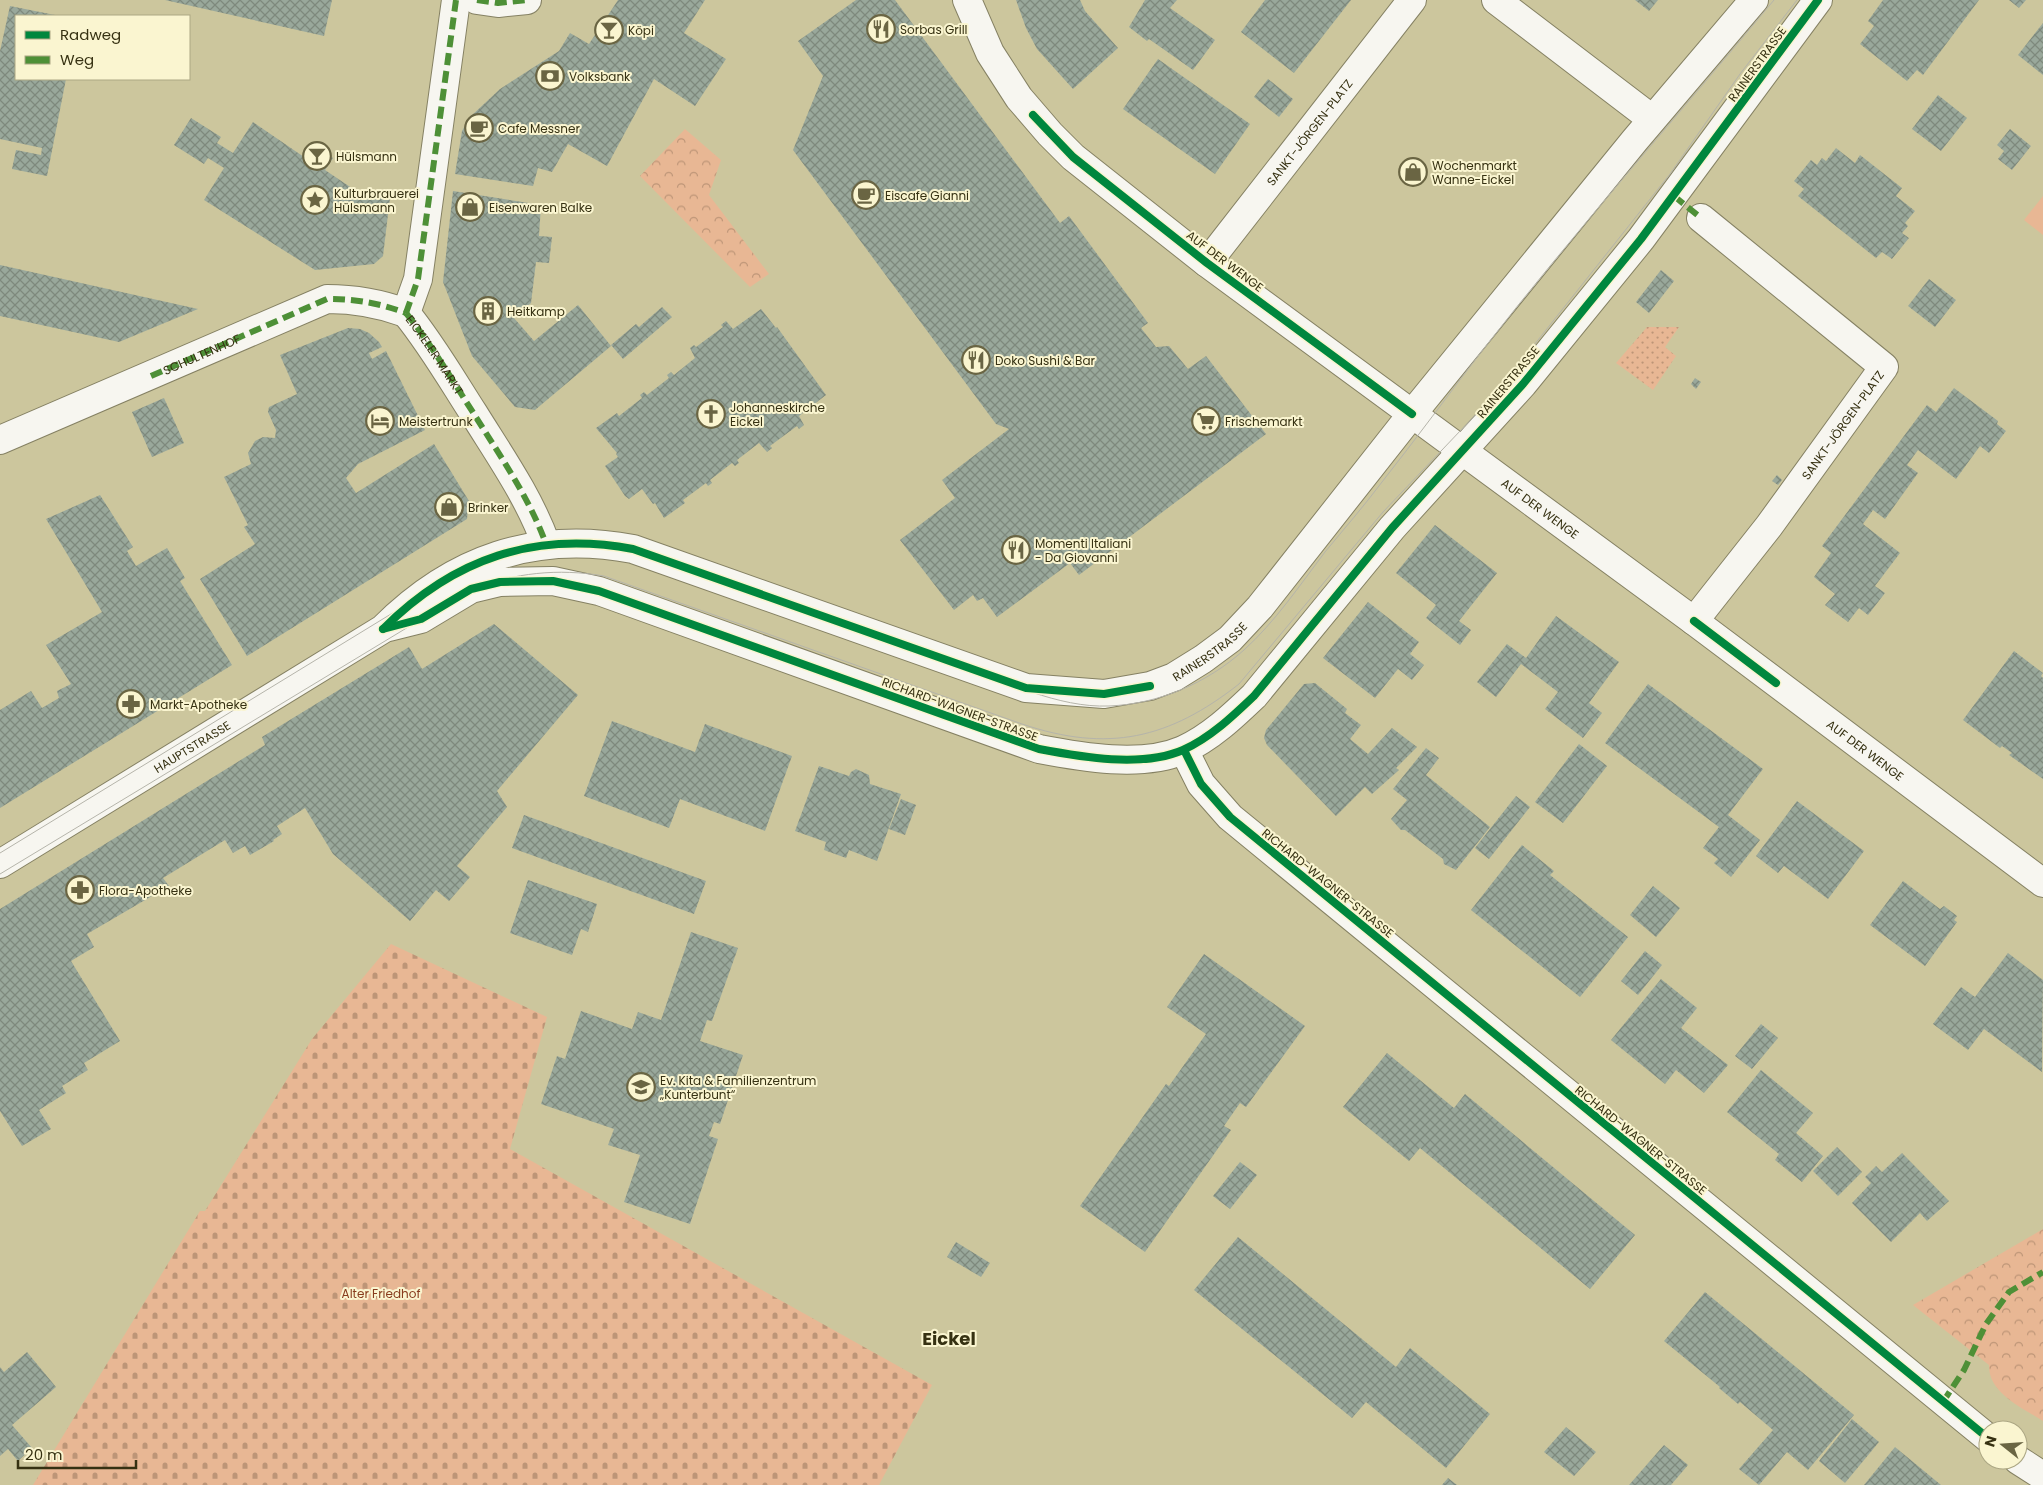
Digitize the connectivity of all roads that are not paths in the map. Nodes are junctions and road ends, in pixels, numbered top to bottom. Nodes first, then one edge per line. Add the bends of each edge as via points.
1 (456, 0) edge
2 (477, 0) edge
3 (527, 0) edge
4 (967, 0) edge
5 (1412, 0) edge
6 (1496, 0) edge
7 (1754, 0) edge
8 (1818, 0) edge
9 (1652, 119) junction
10 (1701, 218) dead end
11 (1207, 264) junction
12 (406, 313) junction
13 (1412, 414) junction
14 (0, 440) edge
15 (1463, 451) junction
16 (546, 544) junction
17 (553, 581) joint
18 (1694, 621) junction
19 (383, 629) junction
20 (1184, 750) junction
21 (0, 864) edge
22 (2043, 883) edge
23 (1978, 1430) edge
24 (2028, 1466) edge
25 (2043, 1476) edge

1 - 12 street, EICKELER MARKT via 418,279
2 - 3 street via 498,3
4 - 11 street, AUF DER WENGE via 990,53 1019,98 1050,134 1073,157
5 - 11 street, SANKT-JÖRGEN-PLATZ
6 - 9 street
7 - 9 street, RAINERSTRASSE
8 - 15 street, RAINERSTRASSE via 1641,239 1523,384
9 - 13 street, RAINERSTRASSE
10 - 18 street, SANKT-JÖRGEN-PLATZ via 1884,367 1769,526
11 - 13 street, AUF DER WENGE
12 - 14 street, SCHULTENHOF via 354,299 327,299
12 - 16 street, EICKELER MARKT via 422,333 536,514
13 - 15 street, AUF DER WENGE
13 - 16 street, RAINERSTRASSE via 1260,608 1230,639 1174,677 1150,686 1104,694 1026,688 633,549 599,543
15 - 18 street, AUF DER WENGE
15 - 20 street, RAINERSTRASSE via 1392,528 1254,696 1229,720
16 - 19 street, HAUPTSTRASSE via 502,554 463,570 407,605
17 - 19 street, HAUPTSTRASSE via 500,582 472,589 420,619
17 - 20 street, RICHARD-WAGNER-STRASSE via 599,591 1039,749 1120,760
18 - 22 street, AUF DER WENGE
19 - 21 street, HAUPTSTRASSE
20 - 23 street, RICHARD-WAGNER-STRASSE via 1201,784 1230,817
24 - 25 street

